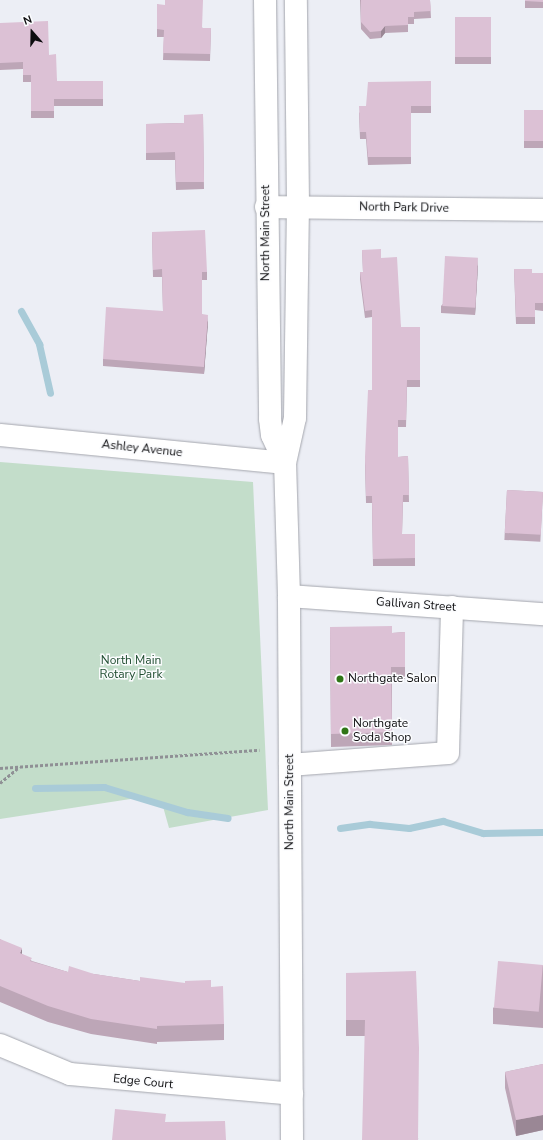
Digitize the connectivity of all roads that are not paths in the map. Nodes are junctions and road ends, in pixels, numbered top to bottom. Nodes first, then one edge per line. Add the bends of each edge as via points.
1 (264, 0) edge
2 (296, 0) edge
3 (298, 206) junction
4 (266, 207) junction
5 (543, 210) edge
6 (0, 435) edge
7 (285, 463) junction
8 (289, 596) junction
9 (452, 607) junction
10 (543, 614) edge
11 (290, 765) junction
12 (0, 1045) edge
13 (292, 1094) junction
14 (292, 1140) edge

1 - 4 street, North Main Street
2 - 3 street, North Main Street
3 - 4 street, North Park Drive
3 - 5 street, North Park Drive
3 - 7 street, North Main Street via 296,418
4 - 7 street, North Main Street via 270,419 272,435
6 - 7 street, Ashley Avenue
7 - 8 street, North Main Street
8 - 9 street, Gallivan Street
8 - 11 street, North Main Street
9 - 10 street, Gallivan Street
9 - 11 street via 448,753
11 - 13 street, North Main Street
12 - 13 street, Edge Court via 70,1074
13 - 14 street, North Main Street

